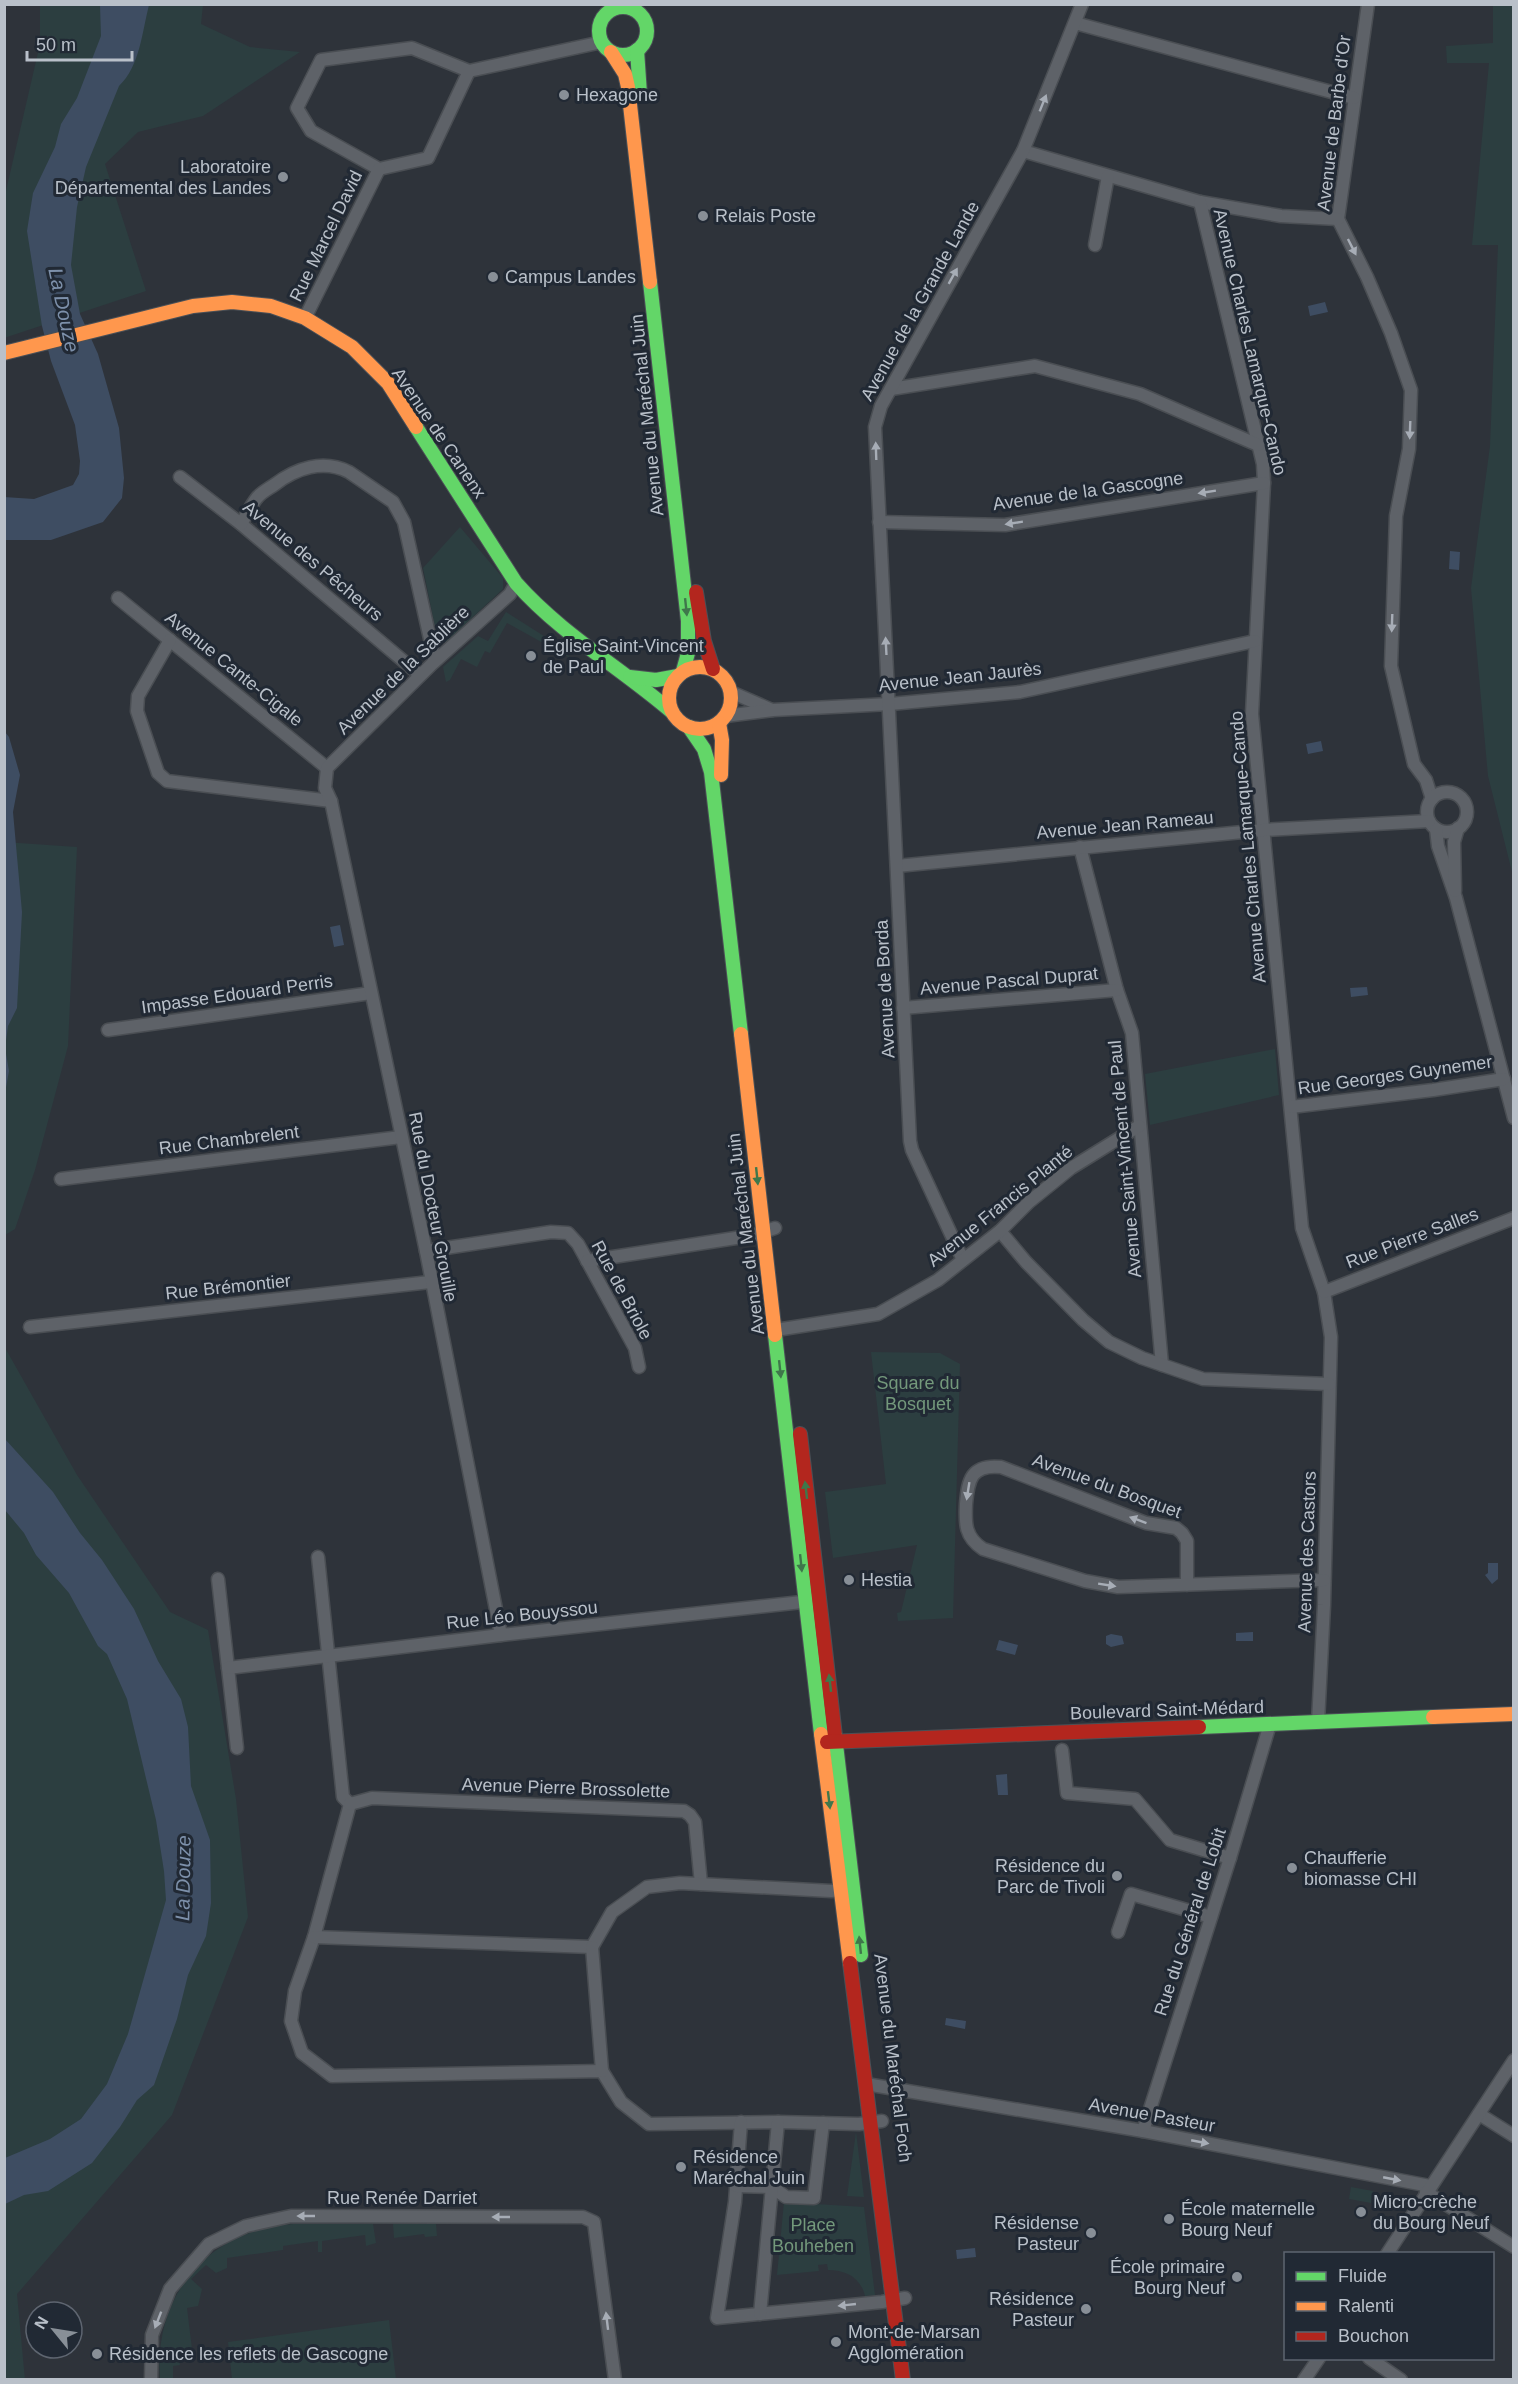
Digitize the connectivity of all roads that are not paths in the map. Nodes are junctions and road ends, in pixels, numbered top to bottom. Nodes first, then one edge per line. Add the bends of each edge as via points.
1 (1082, 4) edge
2 (1368, 4) edge
3 (634, 7) edge
4 (610, 8) edge
5 (1075, 23) junction
6 (606, 47) junction
7 (637, 50) junction
8 (469, 71) junction
9 (1354, 98) junction
10 (1023, 151) junction
11 (379, 169) junction
12 (1108, 176) junction
13 (1200, 202) junction
14 (1338, 219) junction
15 (1095, 245) dead end
16 (305, 318) junction
17 (4, 353) edge
18 (891, 389) junction
19 (1258, 446) junction
20 (180, 477) dead end
21 (1264, 483) junction
22 (879, 522) junction
23 (241, 524) junction
24 (516, 584) junction
25 (118, 598) dead end
26 (170, 640) junction
27 (1255, 641) junction
28 (435, 661) junction
29 (713, 669) junction
30 (680, 674) junction
31 (420, 675) junction
32 (630, 676) junction
33 (731, 692) junction
34 (890, 704) junction
35 (773, 711) junction
36 (672, 712) junction
37 (722, 719) junction
38 (689, 727) junction
39 (327, 768) junction
40 (1432, 799) junction
41 (331, 801) junction
42 (1433, 825) junction
43 (1458, 828) junction
44 (1263, 830) junction
45 (1080, 847) junction
46 (897, 866) junction
47 (1456, 898) junction
48 (1117, 990) junction
49 (371, 993) junction
50 (903, 1008) junction
51 (108, 1030) dead end
52 (1504, 1079) junction
53 (1291, 1107) junction
54 (1514, 1119) edge
55 (1139, 1126) junction
56 (401, 1137) junction
57 (61, 1179) dead end
58 (1514, 1218) edge
59 (769, 1229) junction
60 (1000, 1231) junction
61 (426, 1251) junction
62 (963, 1260) junction
63 (587, 1261) junction
64 (430, 1282) junction
65 (1323, 1292) junction
66 (30, 1327) dead end
67 (781, 1329) junction
68 (1162, 1365) junction
69 (639, 1366) dead end
70 (1329, 1384) junction
71 (318, 1557) dead end
72 (218, 1579) dead end
73 (1324, 1580) junction
74 (1186, 1585) junction
75 (820, 1600) junction
76 (805, 1602) junction
77 (501, 1635) junction
78 (328, 1656) junction
79 (228, 1668) junction
80 (1514, 1714) edge
81 (1318, 1722) junction
82 (1270, 1724) junction
83 (837, 1741) junction
84 (822, 1742) junction
85 (237, 1748) dead end
86 (1062, 1750) dead end
87 (350, 1804) junction
88 (1230, 1858) junction
89 (701, 1884) junction
90 (848, 1890) junction
91 (1211, 1917) junction
92 (1118, 1932) dead end
93 (315, 1937) junction
94 (591, 1947) junction
95 (1514, 2060) edge
96 (602, 2071) junction
97 (872, 2085) junction
98 (1479, 2114) junction
99 (877, 2121) junction
100 (741, 2122) junction
101 (778, 2122) junction
102 (823, 2123) junction
103 (1143, 2131) junction
104 (1514, 2136) edge
105 (736, 2186) junction
106 (772, 2187) junction
107 (1428, 2189) junction
108 (1514, 2247) edge
109 (1388, 2252) edge
110 (899, 2298) junction
111 (764, 2314) junction
112 (1318, 2360) edge
113 (1372, 2360) edge
114 (151, 2379) edge
115 (615, 2379) edge
116 (903, 2379) edge
117 (914, 2379) edge
118 (1304, 2379) edge
119 (1401, 2379) edge

1 - 5 street, Avenue de la Grande Lande
2 - 9 street, Avenue de Barbe d'Or
3 - 4 main road
3 - 7 main road via 647,28 646,39
4 - 6 main road via 599,28
5 - 9 street
10 -> 5 street, Avenue de la Grande Lande
6 - 7 main road via 624,55
6 - 8 street
6 -> 30 main road, Avenue du Maréchal Juin via 625,74 628,87 688,621 688,653
7 - 29 main road, Avenue du Maréchal Juin via 695,586 707,657
8 - 11 street, Rue Marcel David via 428,158
8 - 11 street, Rue Marcel David via 412,48 321,60 297,108 310,131
9 - 14 street, Avenue de Barbe d'Or
10 - 12 street
18 -> 10 street, Avenue de la Grande Lande
11 - 16 street, Rue Marcel David
12 - 13 street
12 - 15 street
13 - 14 street via 1281,216
13 - 19 street, Avenue Charles Lamarque-Cando
14 -> 40 street, Avenue de Barbe d'Or via 1388,323 1411,390 1409,449 1396,516 1391,666 1414,764 1426,780
16 - 17 main road, Avenue de Canenx via 271,306 232,302 193,306
16 - 24 main road, Avenue de Canenx via 352,347 388,383
18 - 19 street via 1035,366 1140,394
22 -> 18 street, Avenue de la Grande Lande via 875,427
19 - 21 street, Avenue Charles Lamarque-Cando
20 - 23 street, Avenue des Pêcheurs
21 -> 22 street, Avenue de la Gascogne via 1005,525
21 - 27 street, Avenue Charles Lamarque-Cando
34 -> 22 street, Avenue de la Grande Lande
23 - 28 street via 257,497 284,477 321,465 349,472 393,502 404,522
23 - 31 street, Avenue des Pêcheurs
24 - 28 street, Avenue de la Sablière via 510,594
24 - 32 main road, Avenue de Canenx via 578,641
25 - 26 street, Avenue Cante-Cigale
26 - 39 street, Avenue Cante-Cigale
26 - 41 street via 138,696 137,711 158,773 167,781
27 - 34 street, Avenue Jean Jaurès via 1020,692
27 - 44 street, Avenue Charles Lamarque-Cando via 1252,714
28 - 31 street, Avenue de la Sablière
29 - 30 main road via 698,667
29 - 33 main road
30 - 32 main road, Avenue de Canenx via 656,680
30 - 36 main road via 670,689
31 - 39 street, Avenue de la Sablière
32 - 36 main road, Avenue de Canenx
33 - 35 street, Avenue Jean Jaurès
33 - 37 main road
34 - 35 street, Avenue Jean Jaurès
34 - 46 street, Avenue de Borda
35 - 37 street, Avenue Jean Jaurès
36 - 38 main road
37 - 38 main road via 704,729
37 - 59 main road, Avenue du Maréchal Juin via 720,766
38 -> 59 main road, Avenue du Maréchal Juin via 704,749 711,772
39 - 41 street, Rue du Docteur Grouille via 325,788
40 - 42 street via 1427,809
40 - 43 street via 1445,791 1462,798 1467,812
41 - 49 street, Rue du Docteur Grouille
42 - 43 street via 1447,832
42 - 44 street, Avenue Jean Rameau
42 - 47 street
43 - 47 street via 1454,842
44 - 45 street, Avenue Jean Rameau
44 - 53 street, Avenue Charles Lamarque-Cando
45 - 46 street, Avenue Jean Rameau
45 - 48 street, Avenue Saint-Vincent de Paul
46 - 50 street, Avenue de Borda
47 - 52 street
48 - 50 street, Avenue Pascal Duprat
48 - 55 street, Avenue Saint-Vincent de Paul via 1132,1033
49 - 51 street, Impasse Edouard Perris
49 - 56 street, Rue du Docteur Grouille
50 - 62 street, Avenue de Borda via 909,1141
52 - 53 street, Rue Georges Guynemer
52 - 54 street
53 - 65 street, Avenue Charles Lamarque-Cando via 1302,1228
55 - 60 street, Avenue Francis Planté via 1071,1168
55 - 68 street, Avenue Saint-Vincent de Paul
56 - 57 street, Rue Chambrelent
56 - 61 street, Rue du Docteur Grouille
58 - 65 street, Rue Pierre Salles
59 - 63 street via 755,1235
59 - 67 main road, Avenue du Maréchal Juin
60 - 62 street, Avenue Francis Planté
60 - 68 street via 1026,1262 1109,1342
61 - 63 street, Rue de Briole via 551,1232 568,1233
61 - 64 street, Rue du Docteur Grouille
62 - 67 street, Avenue Francis Planté via 938,1280 878,1314
63 - 69 street, Rue de Briole via 635,1348
64 - 66 street, Rue Brémontier
64 - 77 street, Rue du Docteur Grouille
65 - 70 street, Avenue Charles Lamarque-Cando via 1331,1337
75 -> 67 main road, Avenue du Maréchal Juin
67 -> 76 main road, Avenue du Maréchal Juin
68 - 70 street via 1203,1379
70 - 73 street, Avenue des Castors
71 - 78 street
72 - 79 street
73 - 74 street, Avenue du Bosquet
73 - 81 street, Avenue des Castors
74 -> 74 street, Avenue du Bosquet via 1187,1541 1176,1528 1146,1523 1001,1467 981,1469 971,1478 965,1523 970,1538 983,1549 1085,1581 1118,1587
75 - 76 street, Rue Léo Bouyssou
83 -> 75 main road, Avenue du Maréchal Juin
76 - 77 street, Rue Léo Bouyssou
76 - 84 main road, Avenue du Maréchal Juin
77 - 78 street, Rue Léo Bouyssou
78 - 79 street, Rue Léo Bouyssou
78 - 87 street via 343,1797
79 - 85 street
80 - 81 main road, Boulevard Saint-Médard
81 - 82 main road, Boulevard Saint-Médard
82 - 83 main road, Boulevard Saint-Médard
82 - 88 street, Rue du Général de Lobit
83 - 84 main road, Boulevard Saint-Médard
83 - 90 main road, Avenue du Maréchal Foch
84 -> 90 main road, Avenue du Maréchal Foch
86 - 88 street via 1067,1793 1135,1799 1170,1840
87 - 89 street, Avenue Pierre Brossolette via 372,1798 684,1811 695,1822
87 - 93 street
88 - 91 street, Rue du Général de Lobit
89 - 90 street
89 - 94 street via 646,1887 612,1912
90 - 97 main road, Avenue du Maréchal Foch
91 - 92 street via 1131,1894
91 - 103 street, Rue du Général de Lobit
93 - 94 street
93 - 96 street via 295,1991 291,2021 302,2053 332,2076
94 - 96 street
95 - 98 street
96 - 100 street via 621,2102 649,2124
97 - 99 main road, Avenue du Maréchal Foch
97 - 103 street, Avenue Pasteur
98 - 104 street
98 - 107 street
99 - 102 street
99 - 110 main road, Avenue du Maréchal Foch
100 - 101 street
100 - 105 street
101 - 102 street
101 - 106 street
102 - 106 street via 814,2198 786,2197
103 -> 107 street, Avenue Pasteur
105 - 106 street
105 - 111 street via 717,2318
106 - 111 street
107 - 108 street
107 - 109 street
110 -> 111 street
110 - 116 main road, Avenue du Maréchal Foch
110 - 117 main road, Avenue du Maréchal Foch
112 - 118 street
113 - 119 street
115 -> 114 street, Rue Renée Darriet via 594,2223 582,2217 302,2216 246,2226 209,2244 170,2289 152,2335

